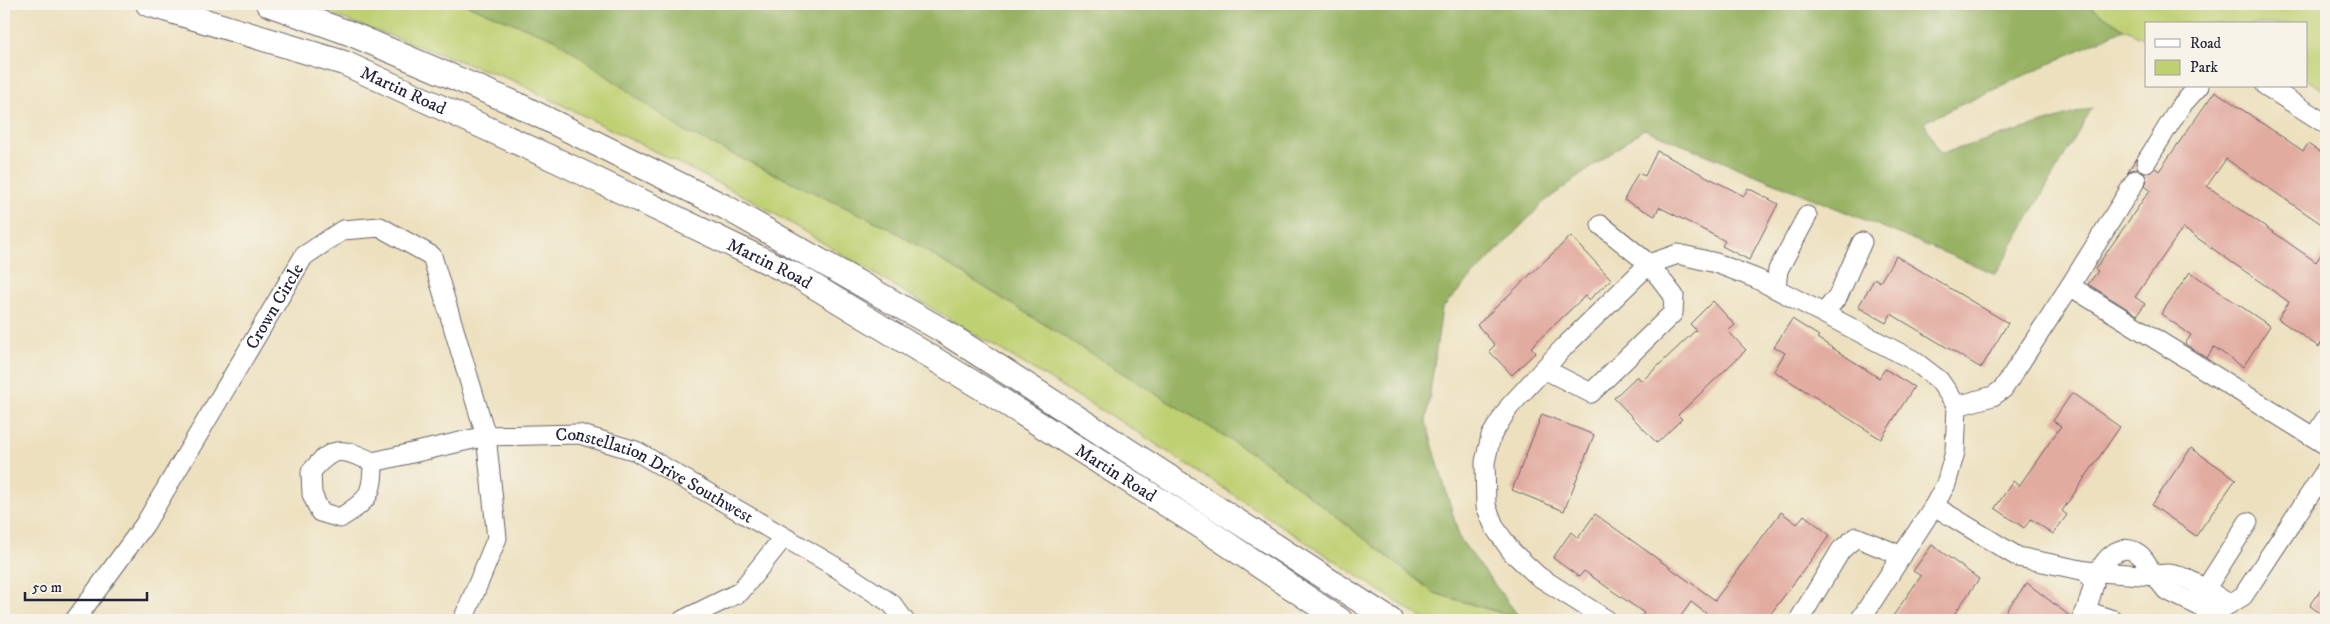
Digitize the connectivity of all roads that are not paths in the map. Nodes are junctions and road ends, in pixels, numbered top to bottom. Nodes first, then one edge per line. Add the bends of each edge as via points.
1 (148, 4) edge
2 (268, 4) edge
3 (2197, 88) edge
4 (2269, 88) edge
5 (2326, 124) edge
6 (2146, 162) dead end
7 (2136, 180) dead end
8 (1807, 216) dead end
9 (1601, 225) dead end
10 (1862, 242) dead end
11 (1648, 264) junction
12 (2070, 286) junction
13 (1776, 288) junction
14 (1824, 313) junction
15 (1544, 369) junction
16 (1957, 406) junction
17 (2326, 418) edge
18 (486, 436) junction
19 (2320, 441) edge
20 (373, 462) dead end
21 (2326, 470) edge
22 (1934, 506) junction
23 (2248, 522) dead end
24 (783, 538) junction
25 (1902, 556) junction
26 (2093, 571) junction
27 (2200, 597) junction
28 (2084, 616) edge
29 (75, 620) edge
30 (463, 620) edge
31 (683, 620) edge
32 (904, 620) edge
33 (1340, 620) edge
34 (1390, 620) edge
35 (1608, 620) edge
36 (1798, 620) edge
37 (1860, 620) edge
38 (2113, 620) edge

1 - 33 main road, Martin Road via 344,63 799,277 1202,527
2 - 34 main road, Martin Road via 349,33 514,103 727,208 940,329
3 - 6 street via 2180,107
4 - 5 street
7 - 12 street
8 - 13 street via 1778,270
9 - 11 street
10 - 14 street via 1838,296
11 - 13 street via 1678,254 1716,263
11 - 15 street
11 - 15 street via 1674,296 1673,313 1591,393
12 - 16 street via 2003,389 1993,396
12 - 19 street
13 - 14 street
14 - 16 street via 1913,360 1939,380
15 - 35 street via 1509,406 1491,436 1485,462 1486,506 1495,528 1512,552 1538,576
16 - 22 street via 1955,452 1946,484
17 - 19 street
18 - 20 street, Constellation Drive Southwest
18 - 24 street, Constellation Drive Southwest via 579,434 636,451
18 - 29 street, Crown Circle via 432,256 380,227 343,230 304,256 145,524
18 - 30 street, Crown Circle via 497,538
21 - 27 street via 2243,596 2229,604
22 - 25 street
22 - 26 street via 2018,557
23 - 27 street
24 - 31 street via 740,592
24 - 32 street, Constellation Drive Southwest via 892,604
25 - 36 street via 1856,537 1841,550
25 - 37 street
26 - 27 street via 2179,576
26 - 28 street via 2094,584
28 - 38 street

